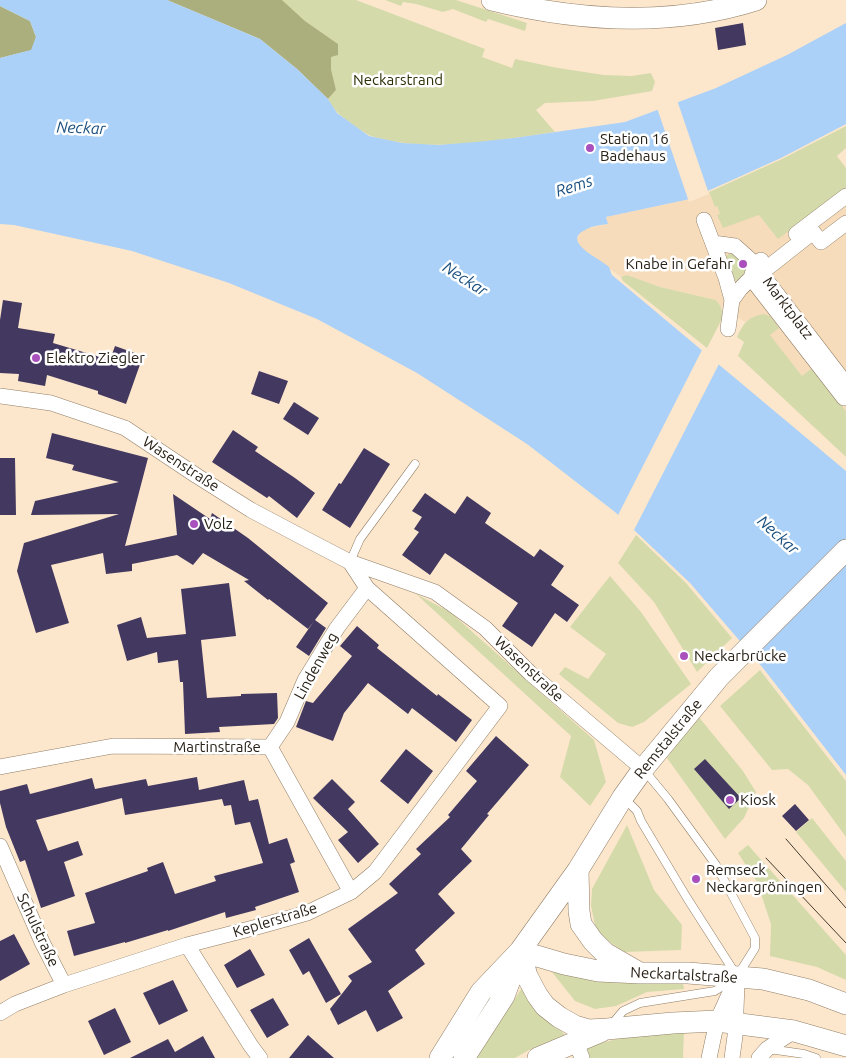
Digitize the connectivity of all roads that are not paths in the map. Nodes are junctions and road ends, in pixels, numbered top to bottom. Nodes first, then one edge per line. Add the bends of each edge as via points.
1 (492, 0) edge
2 (756, 0) edge
3 (846, 196) edge
4 (704, 220) dead end
5 (846, 223) edge
6 (713, 243) junction
7 (753, 271) junction
8 (732, 300) junction
9 (728, 329) dead end
10 (846, 384) edge
11 (0, 396) edge
12 (846, 396) edge
13 (415, 464) dead end
14 (846, 550) edge
15 (350, 562) junction
16 (367, 588) junction
17 (500, 706) joint
18 (270, 747) junction
19 (0, 767) edge
20 (642, 769) junction
21 (623, 797) junction
22 (0, 846) edge
23 (578, 870) junction
24 (351, 892) junction
25 (186, 945) junction
26 (520, 952) junction
27 (640, 973) junction
28 (737, 977) junction
29 (64, 985) junction
30 (846, 1004) edge
31 (0, 1013) edge
32 (727, 1022) junction
33 (607, 1029) junction
34 (794, 1030) junction
35 (578, 1042) edge
36 (846, 1046) edge
37 (763, 1054) edge
38 (260, 1058) edge
39 (440, 1058) edge
40 (464, 1058) edge
41 (538, 1058) edge
42 (709, 1058) edge
43 (732, 1058) edge
44 (816, 1058) edge

1 - 2 main road via 558,13 647,18 726,8
3 - 7 street, Marktplatz
4 - 6 street
5 - 10 street, Marktplatz via 821,242 813,232 762,273
6 - 7 street, Marktplatz via 735,246
6 - 8 street
7 - 8 street, Marktplatz
7 - 12 street, Marktplatz via 844,398
8 - 9 street
11 - 15 street, Wasenstraße via 51,404 125,428 251,510
13 - 15 lane via 360,540
14 - 20 main road, Remstalstraße via 719,677
15 - 16 street, Wasenstraße
15 - 20 street, Wasenstraße via 435,592 484,628
16 - 17 street, Wasenstraße
16 - 18 street, Lindenweg via 337,628 305,680 287,722
17 - 24 street, Keplerstraße via 376,872
18 - 19 street, Martinstraße via 113,746
18 - 24 street, Martinstraße
20 - 21 main road, Remstalstraße
20 - 28 lane via 716,865 755,938 755,948
21 - 23 main road, Remstalstraße
21 - 28 lane via 637,811
22 - 29 street, Schulstraße
23 - 26 main road, Remstalstraße
23 - 27 main road via 581,924 606,952
24 - 25 street, Keplerstraße via 308,913
25 - 29 street, Keplerstraße
25 - 38 street
26 - 27 main road, Neckartalstraße via 598,971
26 - 35 main road via 537,995
26 - 39 main road, Remstalstraße via 481,992
26 - 40 main road, Remstalstraße via 504,996
27 - 28 main road, Neckartalstraße
28 - 30 main road, Neckartalstraße via 763,979 810,990
28 - 32 street
28 - 33 lane via 715,991 640,1002 623,1011
29 - 31 street, Keplerstraße
32 - 33 main road
32 - 34 main road
32 - 42 street
32 - 43 street via 734,1046
33 - 35 main road via 589,1030
34 - 36 main road
34 - 37 street
35 - 41 main road
37 - 44 lane via 804,1054

